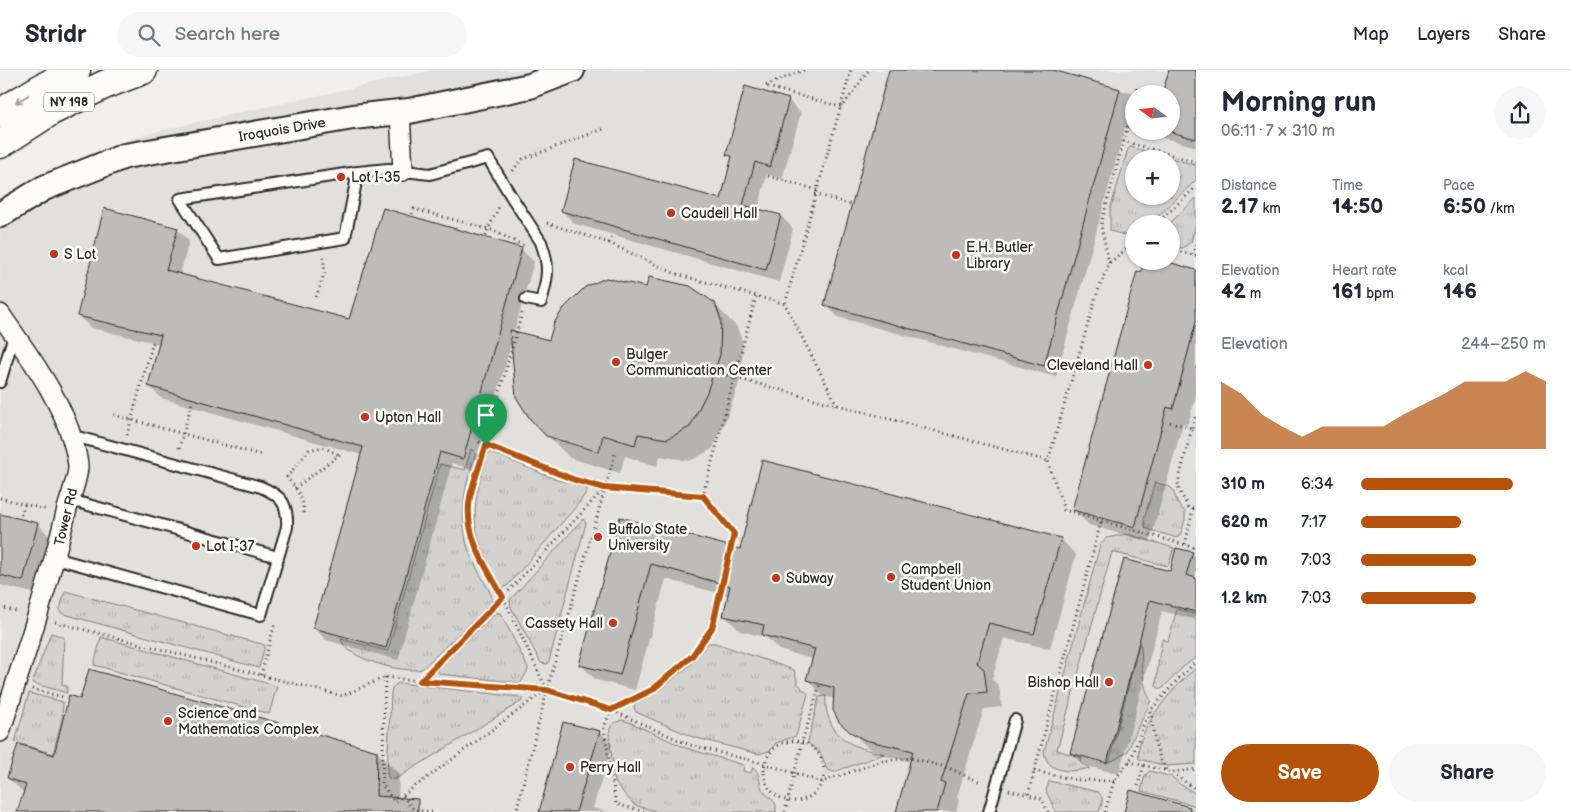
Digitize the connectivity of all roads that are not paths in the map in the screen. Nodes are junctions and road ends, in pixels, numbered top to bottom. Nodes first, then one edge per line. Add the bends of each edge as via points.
1 (76, 70) edge
2 (143, 70) edge
3 (572, 70) edge
4 (400, 112) junction
5 (0, 113) edge
6 (0, 144) edge
7 (403, 171) junction
8 (358, 172) junction
9 (0, 215) edge
10 (526, 299) road end
11 (0, 314) edge
12 (14, 334) junction
13 (0, 382) edge
14 (70, 435) junction
15 (70, 500) junction
16 (278, 557) junction
17 (55, 558) junction
18 (1015, 720) dead end
19 (0, 732) edge
20 (989, 812) edge

1 -> 5 highway, NY 198
2 - 6 highway, NY 198 via 51,111
3 - 4 street, Iroquois Drive via 530,86
4 - 7 street
4 - 9 street, Iroquois Drive via 125,156 44,188
7 - 8 lane
7 - 10 lane via 430,174 488,158 544,250 548,278 541,302
8 - 8 lane via 345,238 219,259 180,199
11 - 12 street, Tower Rd
12 - 13 lane
12 - 14 street, Tower Rd via 60,409
14 - 15 street, Tower Rd via 78,468
14 - 16 lane via 273,492 285,506 287,516
15 - 16 lane
15 - 17 street, Tower Rd
16 - 17 lane via 261,614
17 - 19 street, Tower Rd
18 - 20 lane

